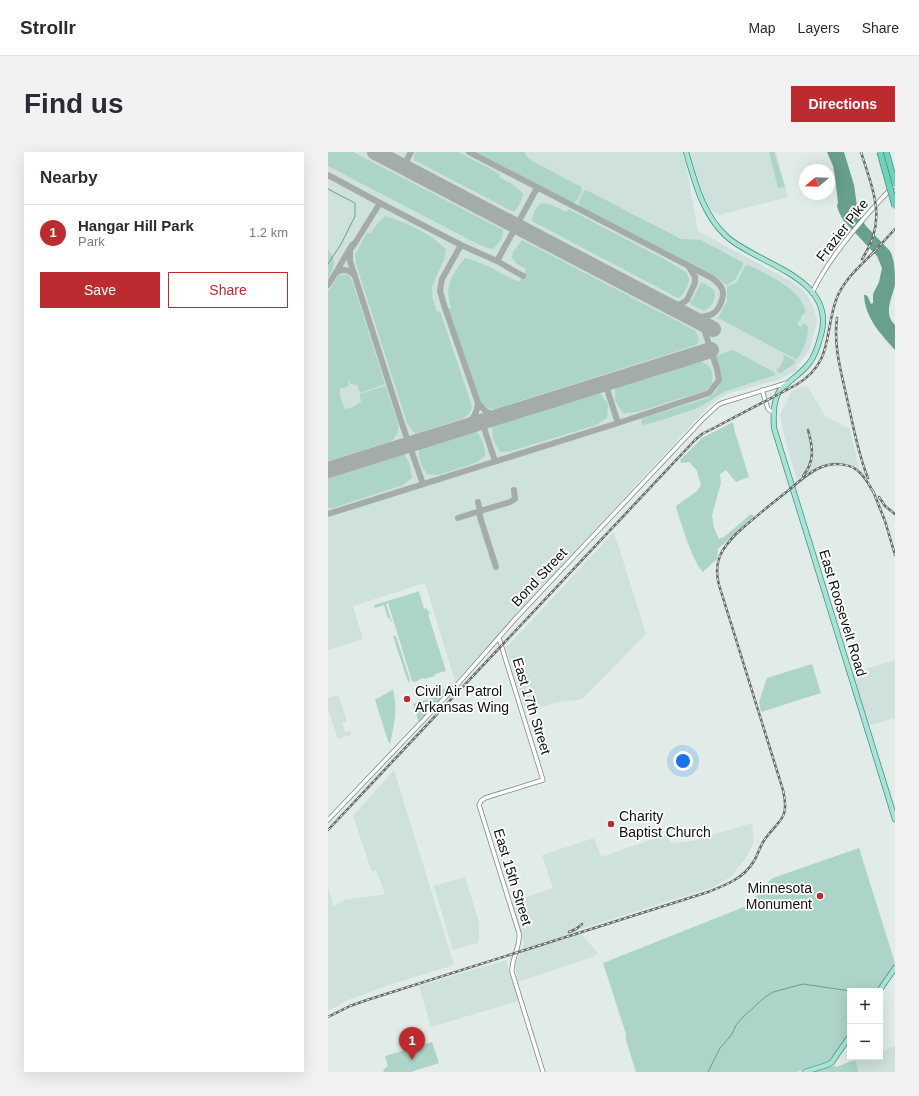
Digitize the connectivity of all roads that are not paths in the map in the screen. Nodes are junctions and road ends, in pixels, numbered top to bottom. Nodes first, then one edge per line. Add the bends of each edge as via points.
1 (686, 152) edge
2 (880, 152) edge
3 (886, 152) edge
4 (895, 185) edge
5 (895, 206) edge
6 (812, 293) junction
7 (787, 384) junction
8 (762, 390) junction
9 (774, 414) junction
10 (499, 638) junction
11 (479, 805) joint
12 (895, 819) edge
13 (328, 820) edge
14 (895, 968) edge
15 (881, 988) edge
16 (847, 1040) edge
17 (543, 1072) edge
18 (805, 1072) edge

1 - 6 main road, East Roosevelt Road via 702,202 721,231 744,249 796,277
2 - 5 highway, bridge
3 - 4 highway
4 - 6 street, Frazier Pike via 848,237 828,264
6 - 7 main road, East Roosevelt Road via 819,304 823,319 819,343 810,363
7 - 8 street, Bond Street
7 - 9 main road, East Roosevelt Road via 775,405
8 - 9 street, East Roosevelt Road via 768,409
8 - 10 street, Bond Street via 718,405 702,420
9 - 12 main road, East Roosevelt Road via 775,434
10 - 11 street, East 17th Street via 543,780 485,798
10 - 13 street, Bond Street
11 - 17 street, East 15th Street via 519,933 512,972
14 - 15 main road
16 - 18 main road via 832,1062

